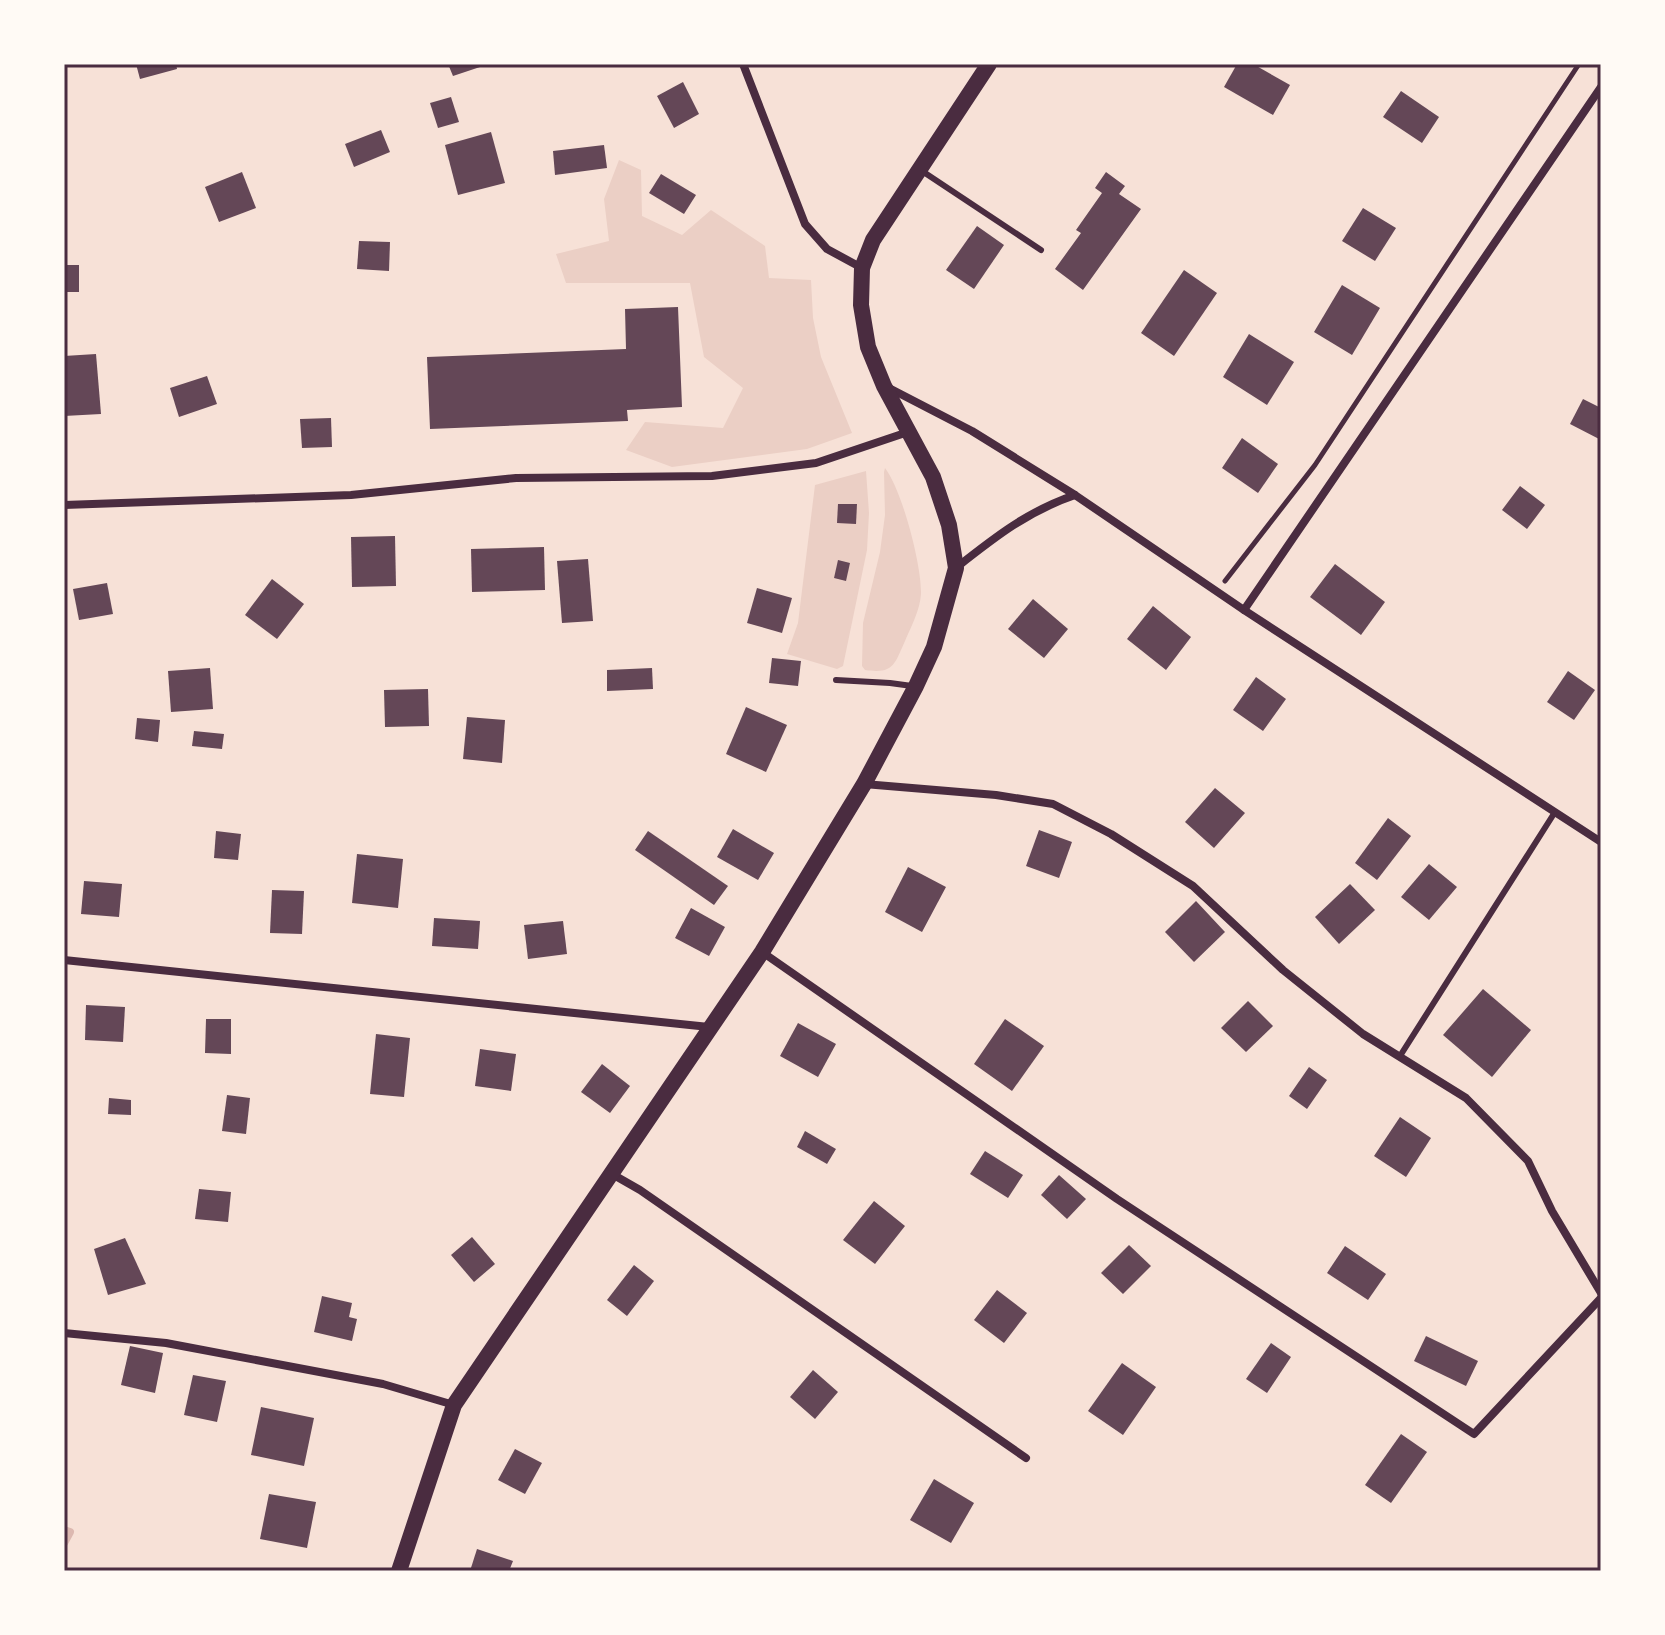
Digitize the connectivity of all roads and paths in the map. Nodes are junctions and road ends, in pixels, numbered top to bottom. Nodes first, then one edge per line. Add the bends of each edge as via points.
1 (743, 64) edge
2 (989, 64) edge
3 (1579, 64) edge
4 (1601, 87) edge
5 (919, 169) junction
6 (1041, 250) dead end
7 (862, 268) junction
8 (884, 386) junction
9 (908, 431) junction
10 (1075, 495) junction
11 (64, 505) edge
12 (956, 568) junction
13 (1217, 591) junction
14 (1244, 610) junction
15 (836, 680) dead end
16 (916, 686) junction
17 (864, 784) junction
18 (1555, 812) junction
19 (1601, 842) edge
20 (762, 952) junction
21 (64, 960) edge
22 (710, 1028) junction
23 (1400, 1056) junction
24 (611, 1173) junction
25 (1601, 1296) edge
26 (64, 1333) edge
27 (454, 1405) junction
28 (1026, 1458) dead end
29 (399, 1571) edge

1 - 7 street via 805,224 827,249
2 - 5 main road
3 - 13 path via 1315,465
4 - 14 street
5 - 6 lane
5 - 7 main road via 873,240
7 - 8 main road via 868,347
8 - 9 main road
8 - 10 street via 972,431
9 - 11 street via 816,463 712,476 516,478 351,495
9 - 12 main road via 933,477
10 - 12 street via 1016,522
10 - 13 street
12 - 16 main road via 934,647
13 - 14 street
14 - 18 street
15 - 16 lane
16 - 17 main road
17 - 20 main road
17 - 23 street via 1053,804 1193,886 1283,970 1363,1034
18 - 19 street
18 - 23 lane
20 - 22 main road
20 - 25 street via 1117,1199 1474,1434
21 - 22 street
22 - 24 main road
23 - 25 street via 1466,1098 1528,1161
24 - 27 main road
24 - 28 street
26 - 27 street via 181,1346 383,1384
27 - 29 main road

